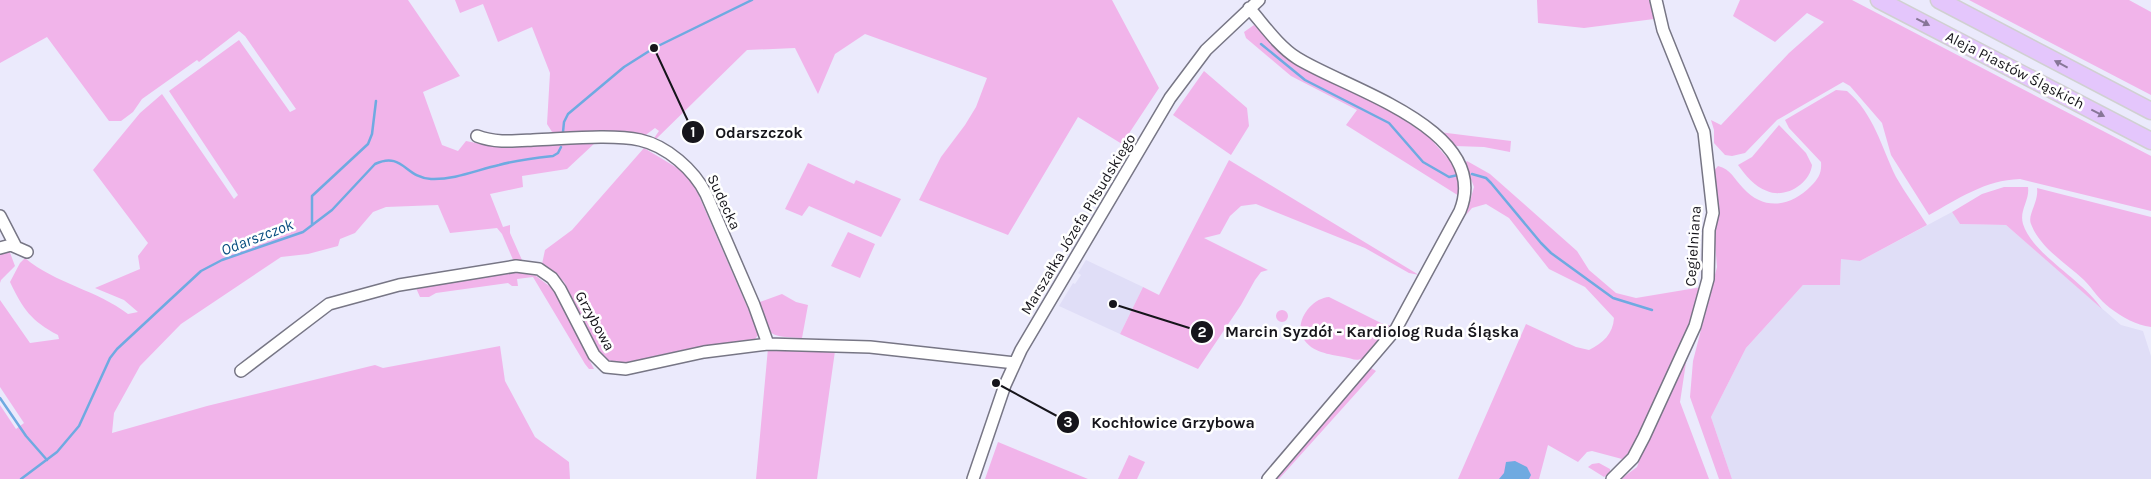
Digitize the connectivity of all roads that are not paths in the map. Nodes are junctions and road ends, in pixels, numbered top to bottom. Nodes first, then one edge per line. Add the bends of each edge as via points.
1 (1259, 0) edge
2 (1656, 0) edge
3 (1879, 0) edge
4 (1939, 0) edge
5 (1249, 8) junction
6 (2151, 110) edge
7 (477, 136) dead end
8 (2151, 141) edge
9 (0, 216) edge
10 (16, 247) junction
11 (0, 248) edge
12 (27, 252) dead end
13 (768, 344) junction
14 (1015, 363) junction
15 (241, 371) dead end
16 (973, 479) edge
17 (1268, 479) edge
18 (1612, 479) edge

1 - 5 street, Marszałka Józefa Piłsudskiego
2 - 18 street, Cegielniana via 1663,30 1704,132 1713,213 1709,230 1708,279 1695,326 1644,437 1633,458
3 -> 8 highway, Aleja Piastów Śląskich
6 -> 4 highway, Aleja Piastów Śląskich
5 - 14 street, Marszałka Józefa Piłsudskiego via 1206,50 1170,98
5 - 17 street via 1297,58 1395,107 1438,138 1457,159 1466,184 1460,211 1396,329
7 - 13 street, Sudecka via 499,141 640,140 681,163 697,177 706,194
9 - 10 street
10 - 11 street
10 - 12 street
13 - 14 street, Grzybowa via 870,347
13 - 15 street, Grzybowa via 612,369 594,355 552,278 539,269 516,266 400,285 329,304
14 - 16 street, Marszałka Józefa Piłsudskiego

